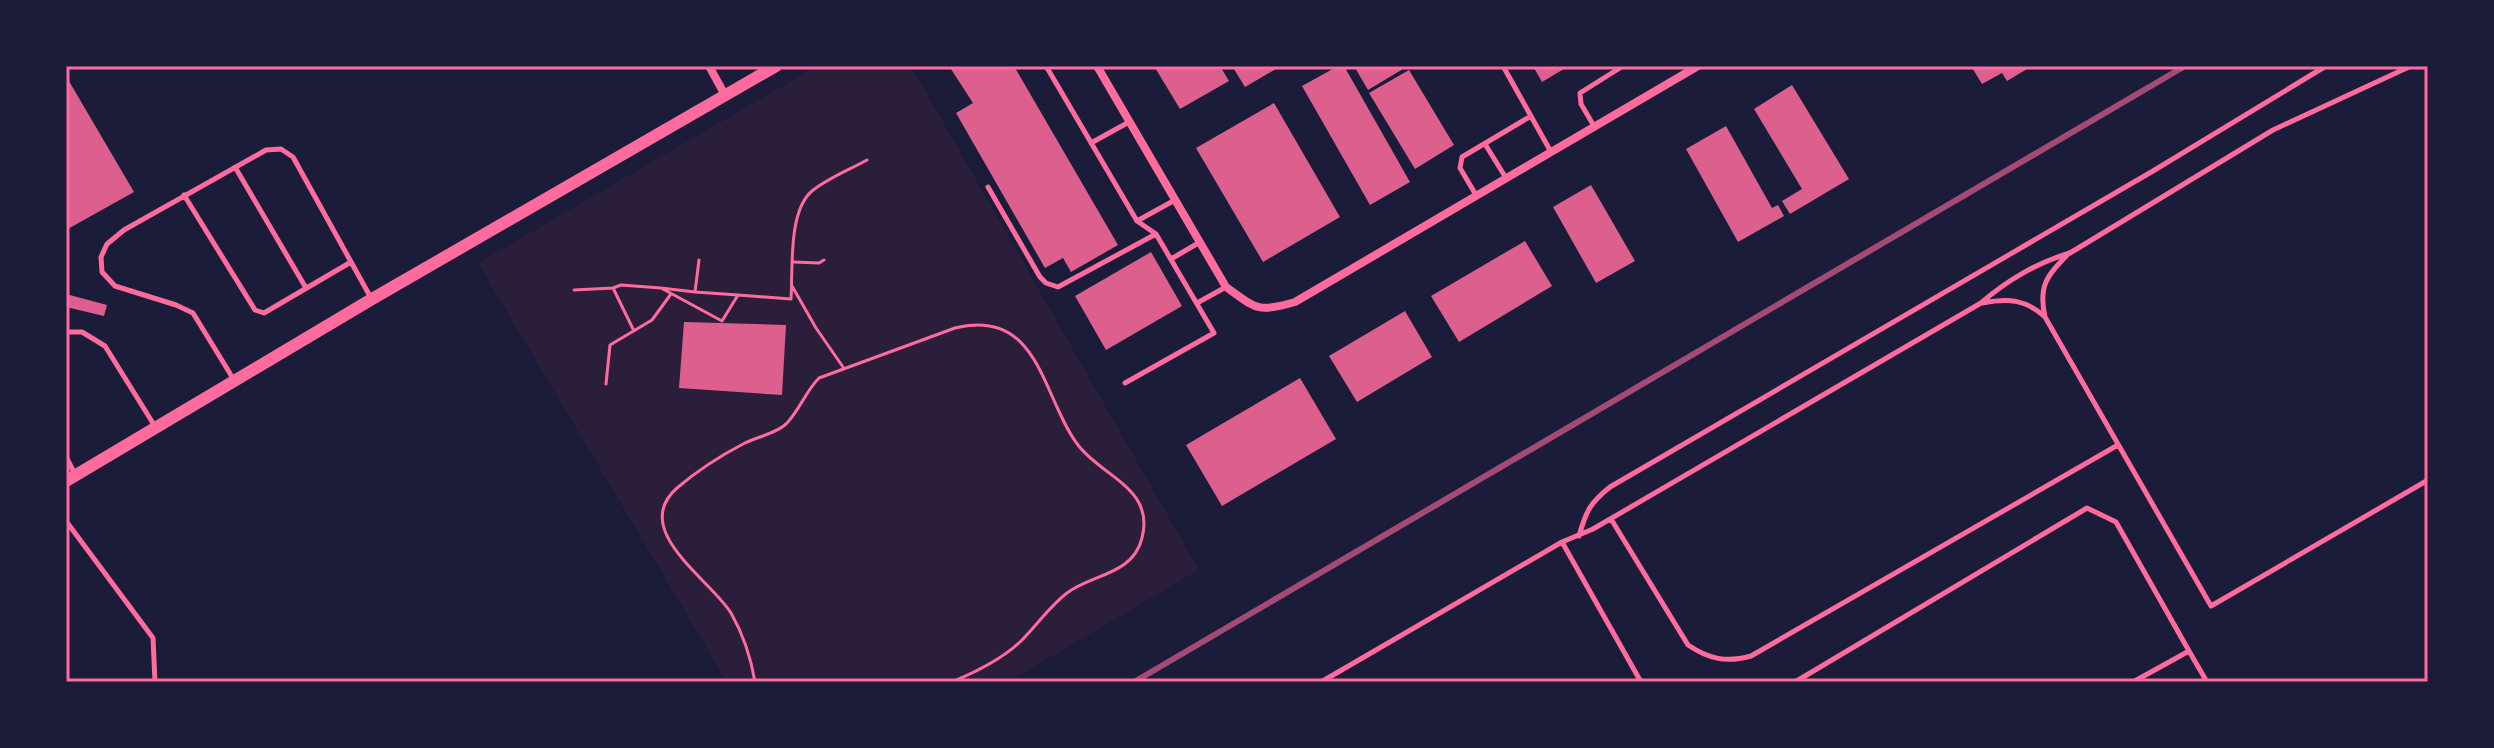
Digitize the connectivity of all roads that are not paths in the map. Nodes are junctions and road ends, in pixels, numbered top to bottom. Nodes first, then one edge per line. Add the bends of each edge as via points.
1 (709, 66) edge
2 (776, 66) edge
3 (1046, 66) edge
4 (1097, 66) edge
5 (1503, 66) edge
6 (1623, 66) edge
7 (1698, 66) edge
8 (2326, 66) edge
9 (2411, 66) edge
10 (725, 95) junction
11 (1531, 116) junction
12 (1129, 122) junction
13 (1594, 126) junction
14 (1091, 143) junction
15 (1485, 144) junction
16 (1551, 152) junction
17 (235, 167) junction
18 (1506, 178) junction
19 (988, 187) dead end
20 (184, 195) junction
21 (1476, 195) junction
22 (1175, 200) junction
23 (1137, 221) junction
24 (1156, 234) junction
25 (1200, 242) junction
26 (2070, 253) junction
27 (1171, 259) junction
28 (351, 262) junction
29 (1226, 287) junction
30 (306, 288) junction
31 (372, 299) junction
32 (1197, 303) junction
33 (1981, 303) junction
34 (2045, 317) junction
35 (66, 332) edge
36 (234, 381) junction
37 (1125, 383) dead end
38 (156, 428) junction
39 (2118, 445) junction
40 (66, 457) edge
41 (71, 478) edge
42 (2428, 480) edge
43 (1611, 519) junction
44 (66, 521) edge
45 (1579, 536) junction
46 (1562, 542) junction
47 (2189, 651) junction
48 (155, 682) edge
49 (1321, 682) edge
50 (1641, 682) edge
51 (1795, 682) edge
52 (2133, 682) edge
53 (2207, 682) edge

1 - 10 street
2 - 10 street
3 - 14 lane
4 - 12 street
5 - 11 lane
6 - 13 lane via 1580,93
7 - 13 street
8 - 45 lane via 1610,487 1593,500
9 - 26 lane via 2248,144
10 - 31 street
11 - 15 lane
11 - 16 lane
12 - 14 lane
12 - 22 street
13 - 16 street
14 - 23 lane
15 - 18 lane
15 - 21 lane via 1460,163
16 - 18 street
17 - 20 lane
17 - 28 lane via 266,150 281,149 293,157
17 - 30 lane
18 - 21 street
19 - 24 lane via 1040,277 1058,287
20 - 30 lane via 255,310 264,313
20 - 36 lane via 107,244 102,272 115,286 193,313
21 - 29 street via 1295,302 1256,308
22 - 23 lane
22 - 25 street
23 - 24 lane
24 - 27 lane
25 - 27 lane
25 - 29 street
26 - 33 lane via 2049,258
26 - 34 lane via 2043,288
27 - 32 lane
28 - 30 lane
28 - 31 lane
29 - 32 lane
31 - 36 street
32 - 37 lane via 1214,333
33 - 34 lane via 2016,299
33 - 43 lane
34 - 39 lane
35 - 38 lane via 82,332 105,346
36 - 38 street
38 - 41 street
39 - 42 lane via 2211,606
39 - 43 lane via 1736,660 1704,656 1688,645
40 - 41 lane
43 - 45 lane
44 - 48 lane via 153,638
45 - 46 lane
46 - 49 lane
46 - 50 lane
47 - 51 lane via 2116,522 2087,508
47 - 52 lane
47 - 53 lane

